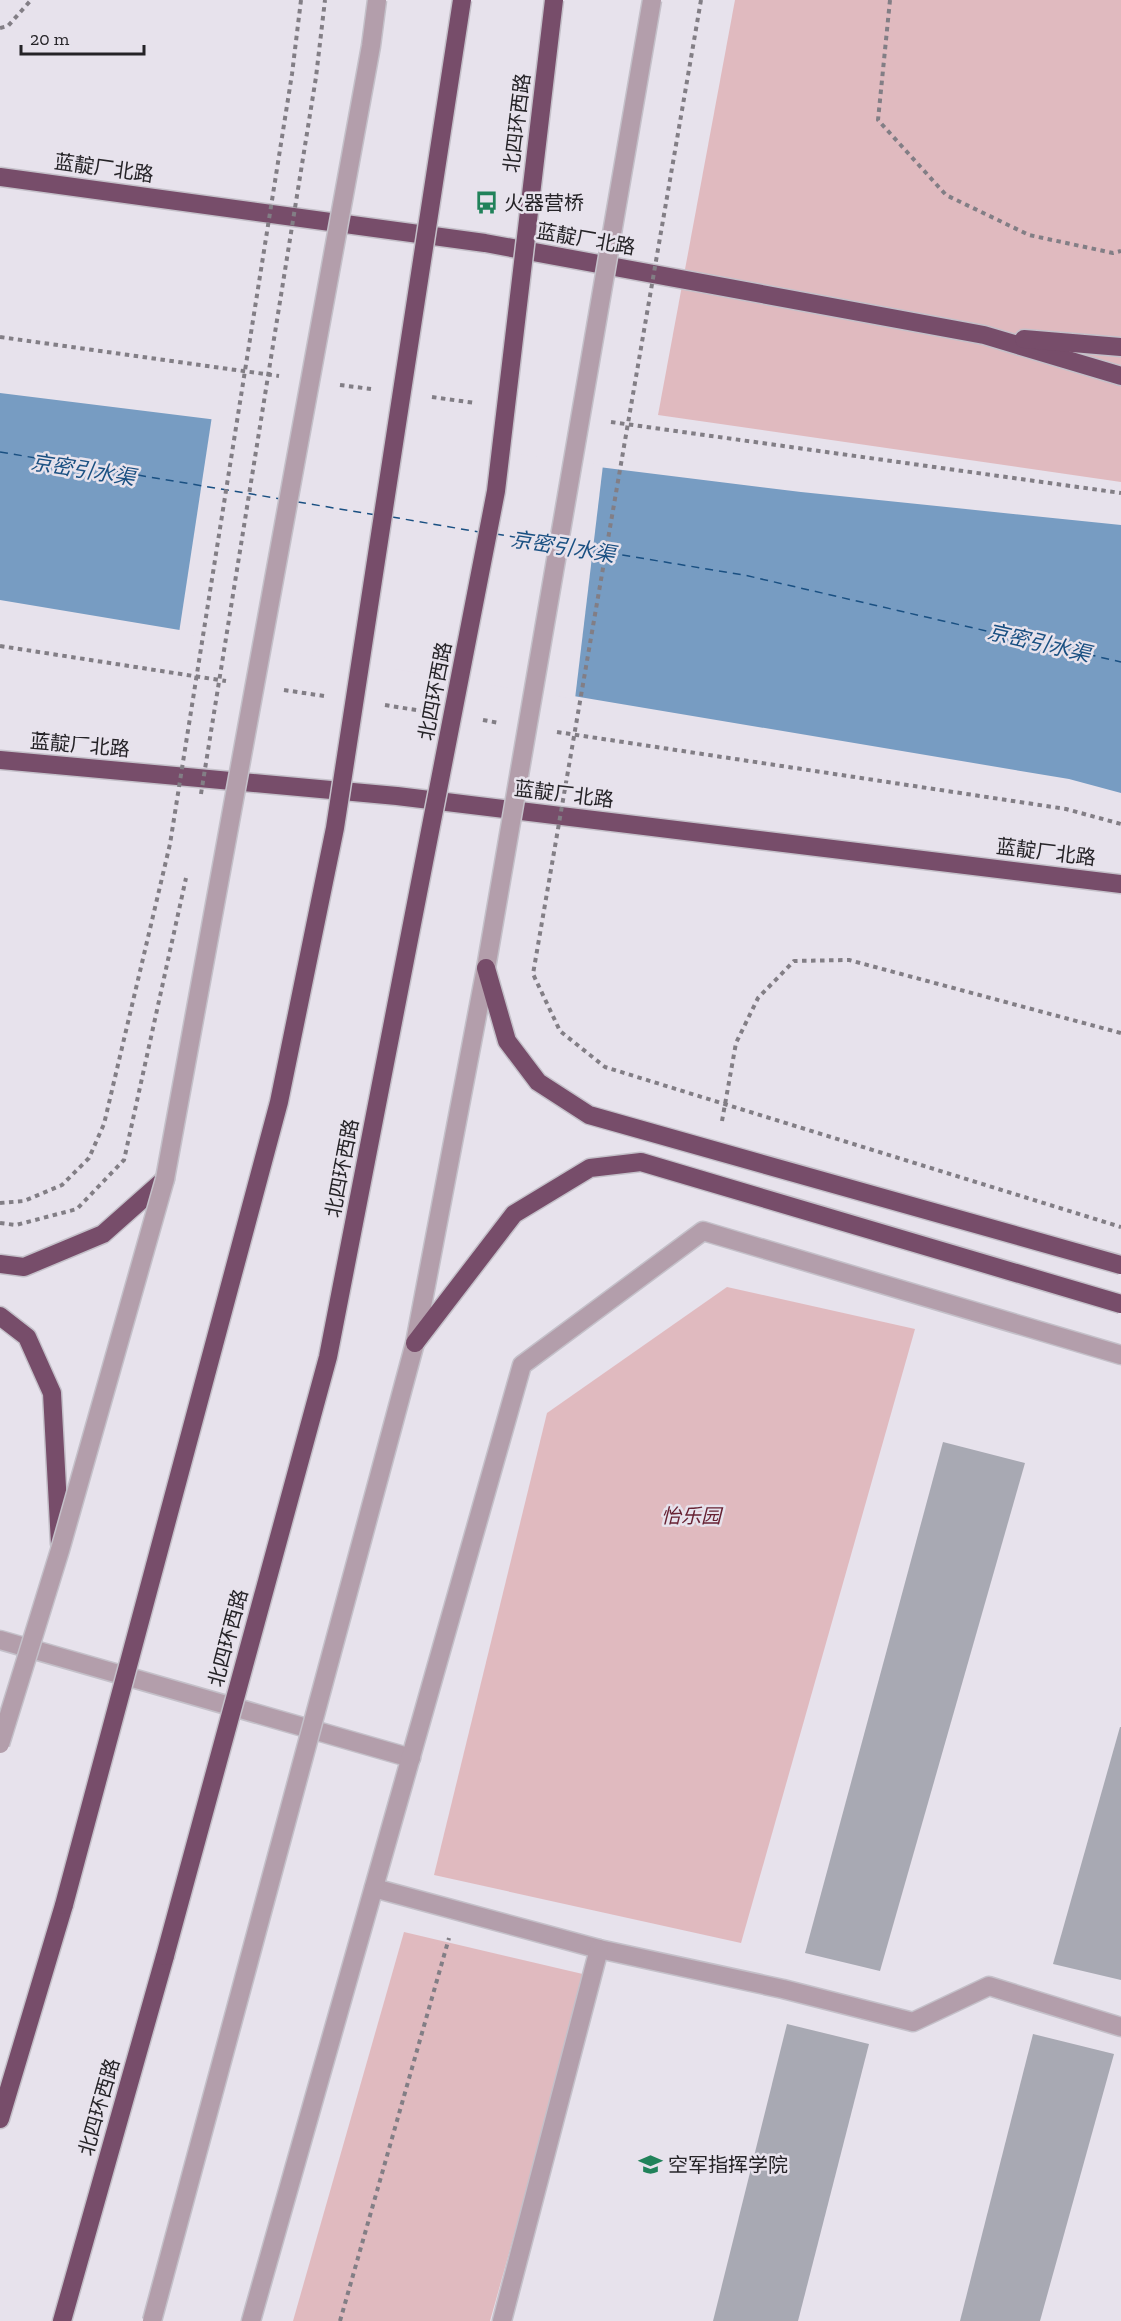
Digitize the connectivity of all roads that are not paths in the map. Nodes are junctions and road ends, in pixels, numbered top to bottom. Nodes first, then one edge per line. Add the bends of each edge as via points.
1 (377, 0) edge
2 (462, 0) edge
3 (554, 0) edge
4 (652, 0) edge
5 (0, 177) edge
6 (984, 335) junction
7 (1121, 347) edge
8 (1121, 376) edge
9 (0, 760) edge
10 (1121, 884) edge
11 (486, 968) junction
12 (165, 1179) junction
13 (0, 1264) edge
14 (1121, 1265) edge
15 (1121, 1304) edge
16 (0, 1316) edge
17 (415, 1343) junction
18 (1121, 1355) edge
19 (60, 1550) junction
20 (0, 1640) edge
21 (0, 1744) edge
22 (411, 1758) junction
23 (374, 1887) junction
24 (599, 1949) junction
25 (1121, 2027) edge
26 (0, 2119) edge
27 (62, 2321) edge
28 (152, 2321) edge
29 (251, 2321) edge
30 (502, 2321) edge

1 - 12 street, bridge
2 - 26 highway, bridge via 335,828 281,1090 64,1905
3 - 27 highway, 北四环西路, bridge via 496,491 330,1346
4 - 11 street, bridge
5 - 6 highway, 蓝靛厂北路 via 485,243
6 - 7 highway
6 - 8 highway, 蓝靛厂北路
9 - 10 highway, 蓝靛厂北路 via 397,796
11 - 14 highway, bridge via 507,1041 538,1082 589,1115
11 - 17 street, bridge
12 - 13 highway via 103,1234 24,1267
12 - 19 street, bridge
15 - 17 highway, bridge via 641,1162 590,1168 514,1214
16 - 19 highway via 27,1337 52,1393
17 - 28 street, bridge
18 - 22 street via 703,1231 522,1365
19 - 21 street, bridge
20 - 22 street
22 - 23 street
23 - 24 street
23 - 29 street
24 - 25 street via 913,2022 989,1986
24 - 30 street

